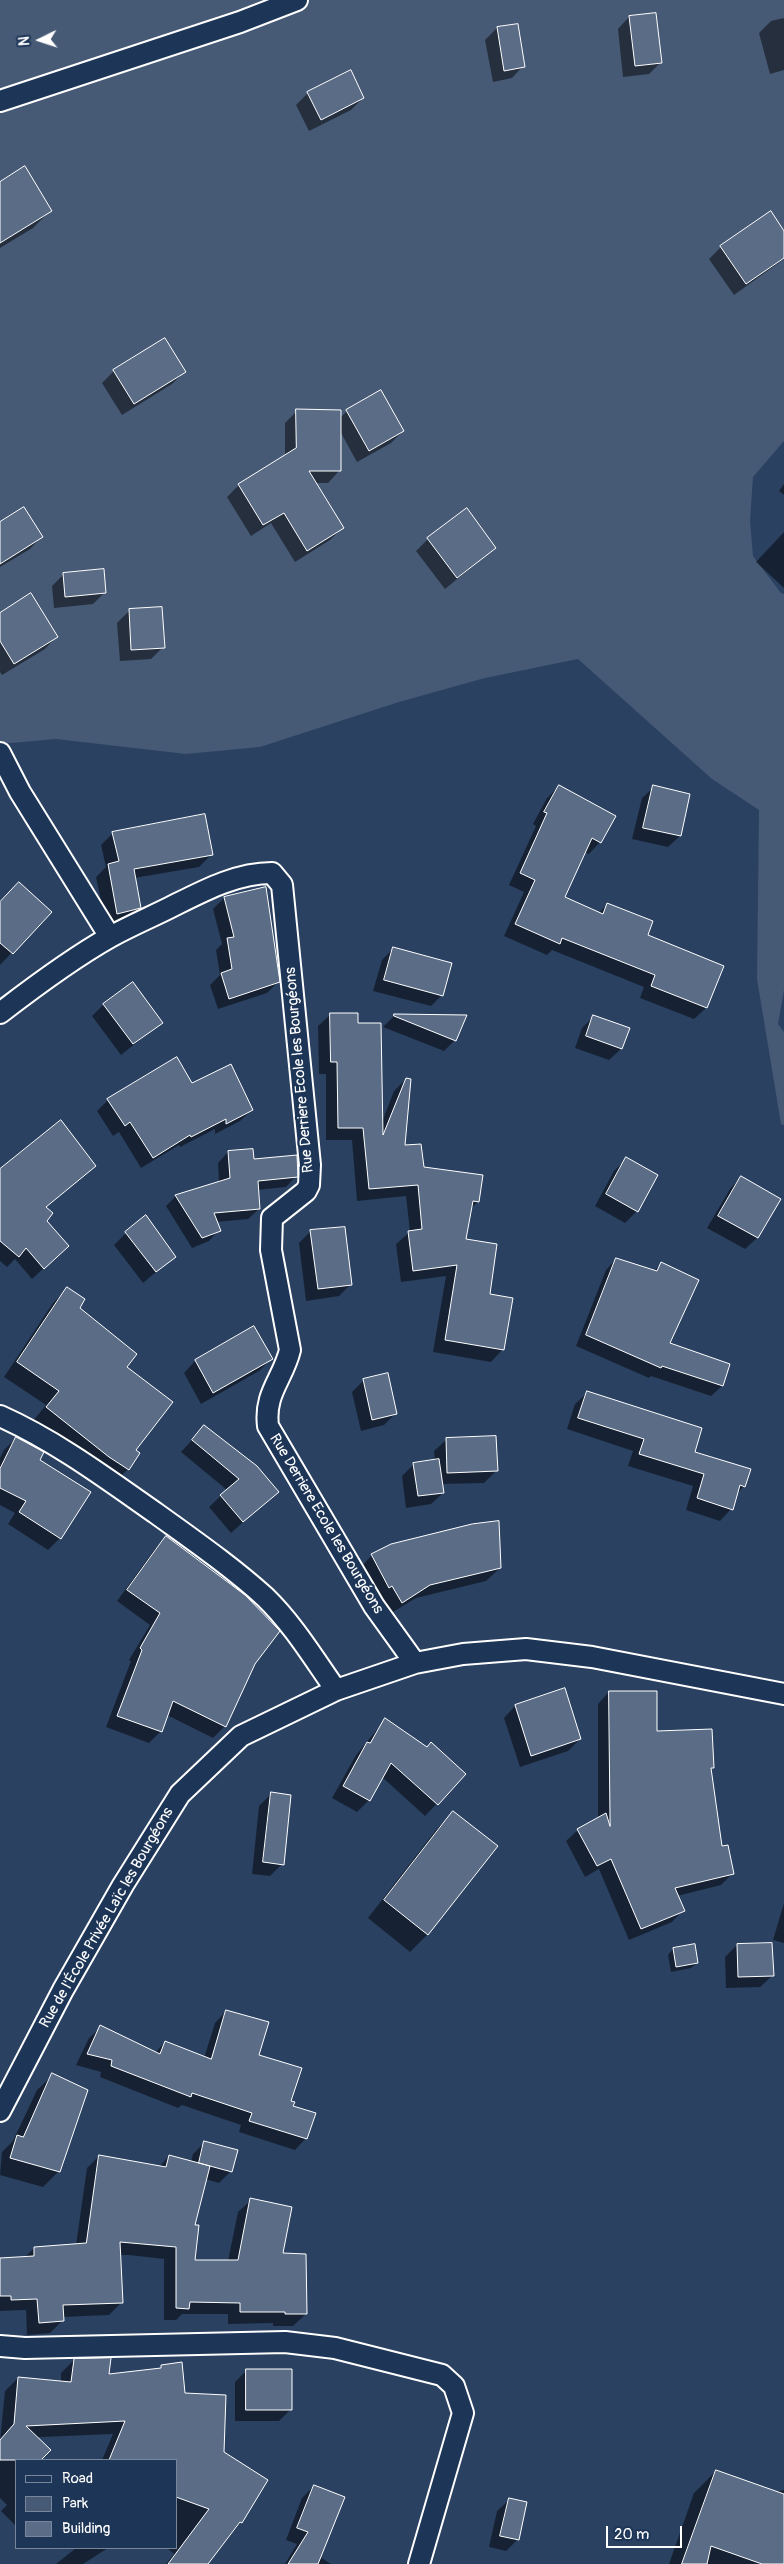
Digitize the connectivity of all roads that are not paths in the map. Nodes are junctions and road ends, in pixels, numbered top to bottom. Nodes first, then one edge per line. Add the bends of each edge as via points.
1 (297, 0) edge
2 (0, 101) edge
3 (0, 753) edge
4 (110, 937) junction
5 (0, 1013) edge
6 (0, 1416) edge
7 (415, 1664) junction
8 (336, 1690) junction
9 (784, 1694) edge
10 (0, 2112) edge
11 (0, 2346) edge
12 (419, 2564) edge

1 - 2 street
3 - 4 street via 20,792
4 - 5 street, Rue Derriere Ecole les Bourgéons via 40,982
4 - 7 street, Rue Derriere Ecole les Bourgéons via 240,876 272,873 282,885 310,1166 306,1191 272,1218 271,1250 290,1350 287,1364 268,1402 268,1426 374,1606
6 - 8 street via 19,1424 104,1477 265,1597 291,1626
7 - 8 street, Rue de l'École Privée Laïc les Bourgéons
7 - 9 street, Rue de l'École Privée Laïc les Bourgéons via 464,1654 526,1649 592,1656
8 - 10 street, Rue de l'École Privée Laïc les Bourgéons via 241,1736 180,1794 62,1990
11 - 12 street via 285,2342 336,2348 442,2375 454,2386 463,2413

